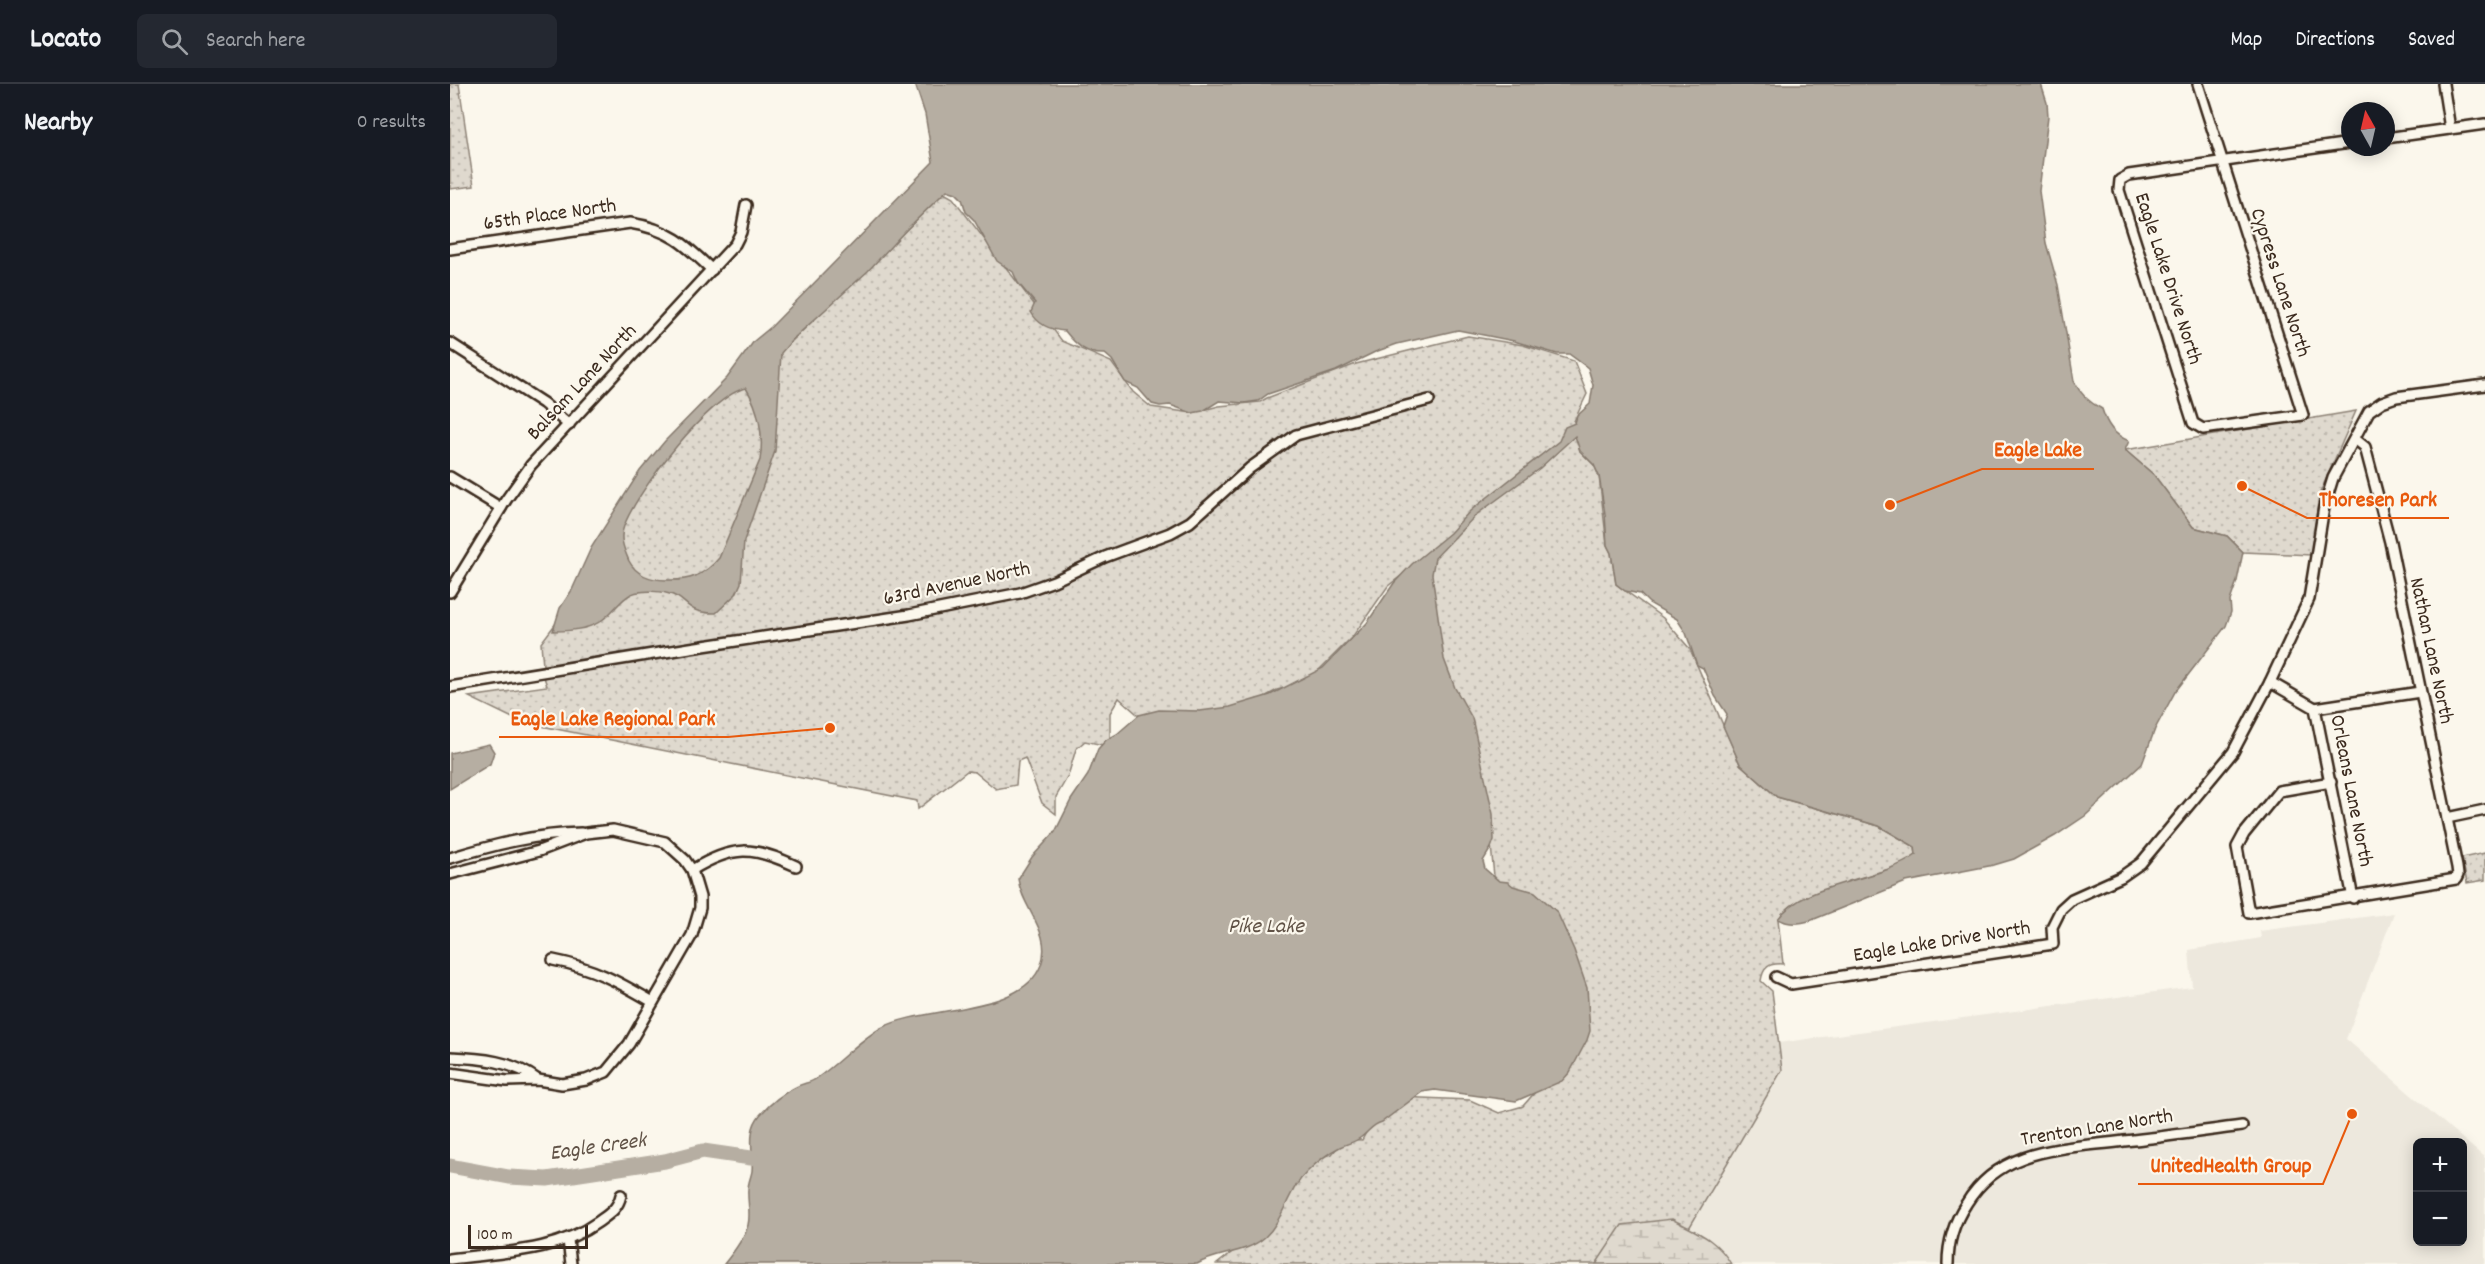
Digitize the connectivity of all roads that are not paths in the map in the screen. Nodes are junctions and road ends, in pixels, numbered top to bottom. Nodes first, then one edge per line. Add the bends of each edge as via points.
1 (2198, 84) edge
2 (2443, 84) edge
3 (2485, 124) edge
4 (2450, 129) junction
5 (2395, 137) edge
6 (2341, 144) edge
7 (2222, 162) junction
8 (746, 205) dead end
9 (450, 249) edge
10 (712, 270) junction
11 (450, 343) edge
12 (2485, 385) edge
13 (1429, 400) dead end
14 (569, 425) junction
15 (2197, 427) joint
16 (2355, 438) junction
17 (450, 477) edge
18 (501, 508) junction
19 (450, 592) edge
20 (2271, 682) junction
21 (450, 687) edge
22 (2420, 692) junction
23 (2315, 708) junction
24 (2331, 782) junction
25 (2485, 810) edge
26 (2447, 818) junction
27 (586, 833) junction
28 (450, 858) edge
29 (796, 866) dead end
30 (692, 870) junction
31 (450, 874) edge
32 (2353, 897) junction
33 (553, 960) dead end
34 (1776, 977) dead end
35 (653, 1002) junction
36 (450, 1057) edge
37 (450, 1073) edge
38 (538, 1080) junction
39 (2242, 1126) dead end
40 (621, 1195) dead end
41 (568, 1240) junction
42 (450, 1259) edge
43 (571, 1264) edge
44 (1948, 1264) edge

1 - 7 street
2 - 4 street
3 - 4 street
4 - 5 street
6 - 7 street
7 - 15 street, Eagle Lake Drive North via 2129,175 2119,184
7 - 15 street, Cypress Lane North via 2303,415
8 - 10 street, Balsam Lane North via 735,244
9 - 10 street, 65th Place North via 630,224 649,226 678,239
10 - 14 street, Balsam Lane North
11 - 14 street via 525,390
12 - 16 street, Eagle Lake Drive North via 2382,402 2369,411
13 - 21 street, 63rd Avenue North via 1296,435 1250,468 1190,522 1020,593 878,620
14 - 18 street, Balsam Lane North via 531,465
16 - 20 street, Eagle Lake Drive North via 2329,489 2309,599
16 - 22 street, Nathan Lane North via 2365,447 2388,533
17 - 18 street
18 - 19 street, Balsam Lane North
20 - 23 street, Orleans Lane North
20 - 34 street, Eagle Lake Drive North via 2233,752 2182,815 2132,871 2072,899 2061,909 2052,927 2053,944 1791,984
22 - 23 street
22 - 26 street, Nathan Lane North
23 - 24 street, Orleans Lane North
24 - 32 street, Orleans Lane North
24 - 32 street via 2278,791 2244,834 2237,847 2249,913
25 - 26 street
26 - 32 street, Nathan Lane North via 2458,876 2451,881
27 - 28 street via 549,834 500,843
27 - 30 street via 613,830 665,842
27 - 31 street via 539,851
29 - 30 street via 777,856 744,850 723,853
30 - 35 street via 700,897 696,922
33 - 35 street via 606,974
35 - 38 street via 622,1054 606,1072 574,1083
36 - 38 street via 500,1062 524,1069
37 - 38 street via 507,1081
39 - 44 street, Trenton Lane North via 2050,1150 2016,1159 1983,1181 1969,1199 1952,1233
40 - 41 street via 612,1212
41 - 42 street via 538,1248
41 - 43 street

